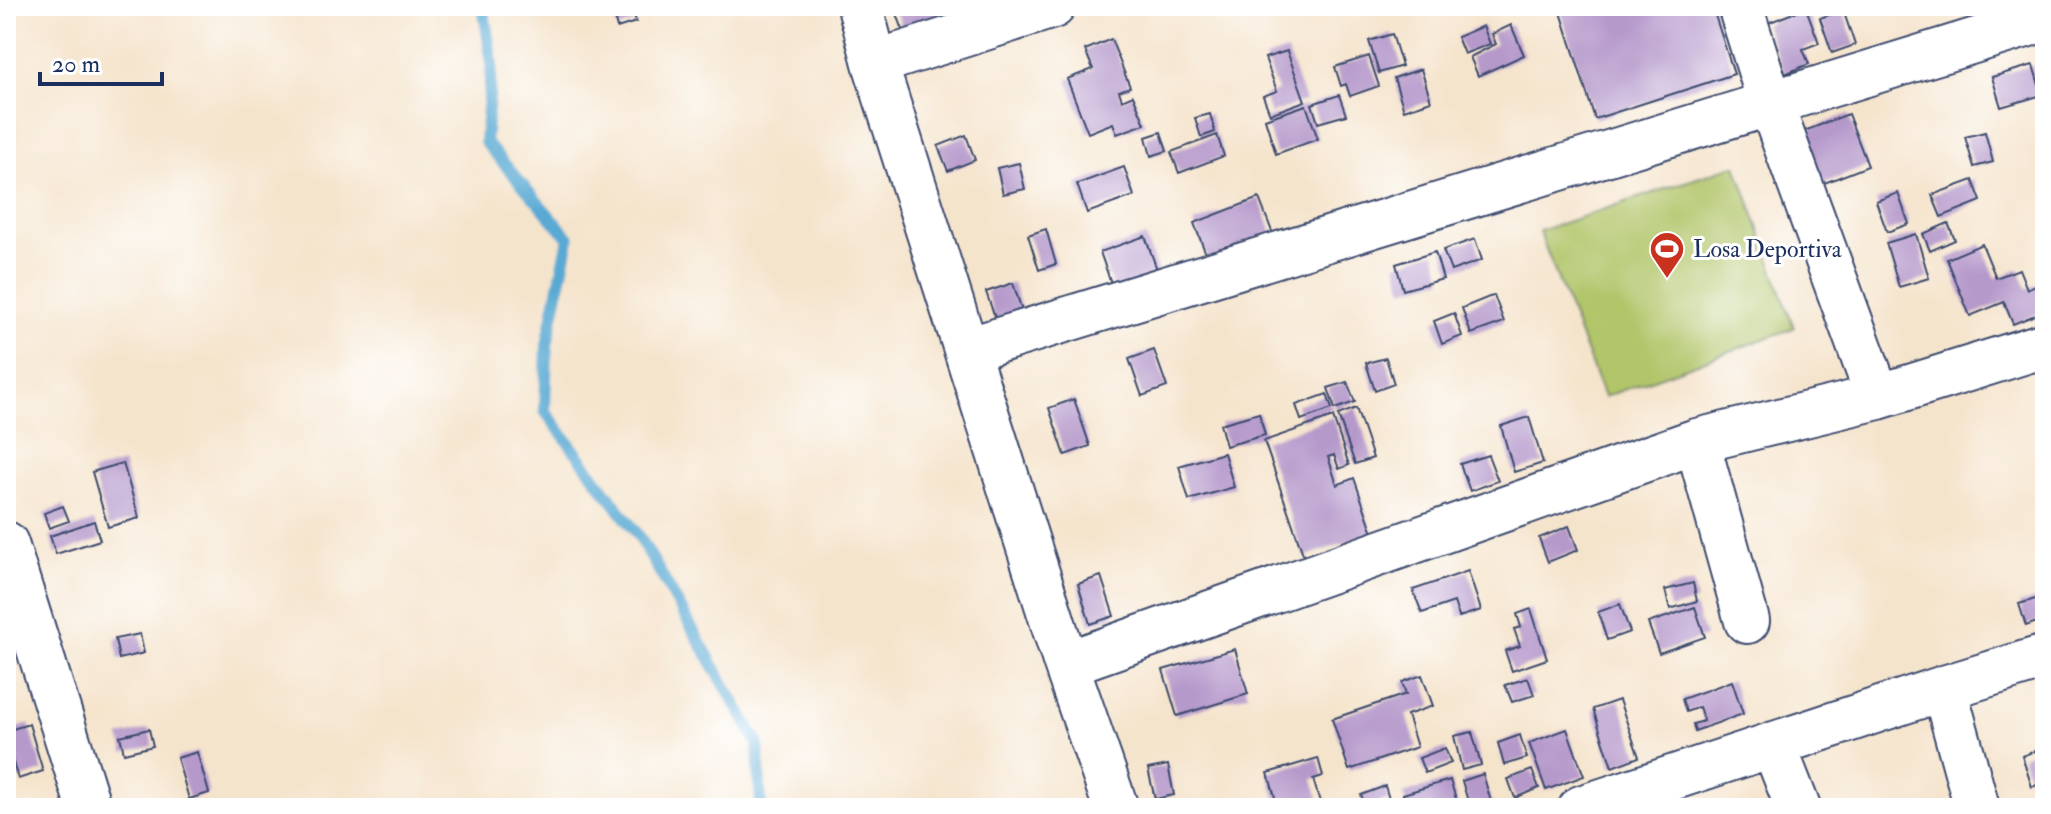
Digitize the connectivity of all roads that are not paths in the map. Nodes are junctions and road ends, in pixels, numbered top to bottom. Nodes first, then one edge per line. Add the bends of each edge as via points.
1 (860, 6) edge
2 (1053, 6) edge
3 (1740, 6) edge
4 (2045, 19) edge
5 (875, 63) junction
6 (1770, 102) junction
7 (2045, 345) edge
8 (967, 350) junction
9 (1878, 397) junction
10 (1697, 441) junction
11 (6, 544) edge
12 (1747, 621) dead end
13 (2045, 657) edge
14 (1066, 664) junction
15 (1944, 688) junction
16 (1773, 744) junction
17 (89, 808) edge
18 (1116, 808) edge
19 (1581, 808) edge
20 (1798, 808) edge
21 (1977, 808) edge

1 - 5 street
2 - 5 street
3 - 6 street
4 - 6 street
5 - 8 street
6 - 8 street
6 - 9 street
7 - 9 street
8 - 14 street
9 - 10 street
10 - 12 street
10 - 14 street
11 - 17 street
13 - 15 street
14 - 18 street
15 - 16 street
15 - 21 street
16 - 19 street
16 - 20 street

